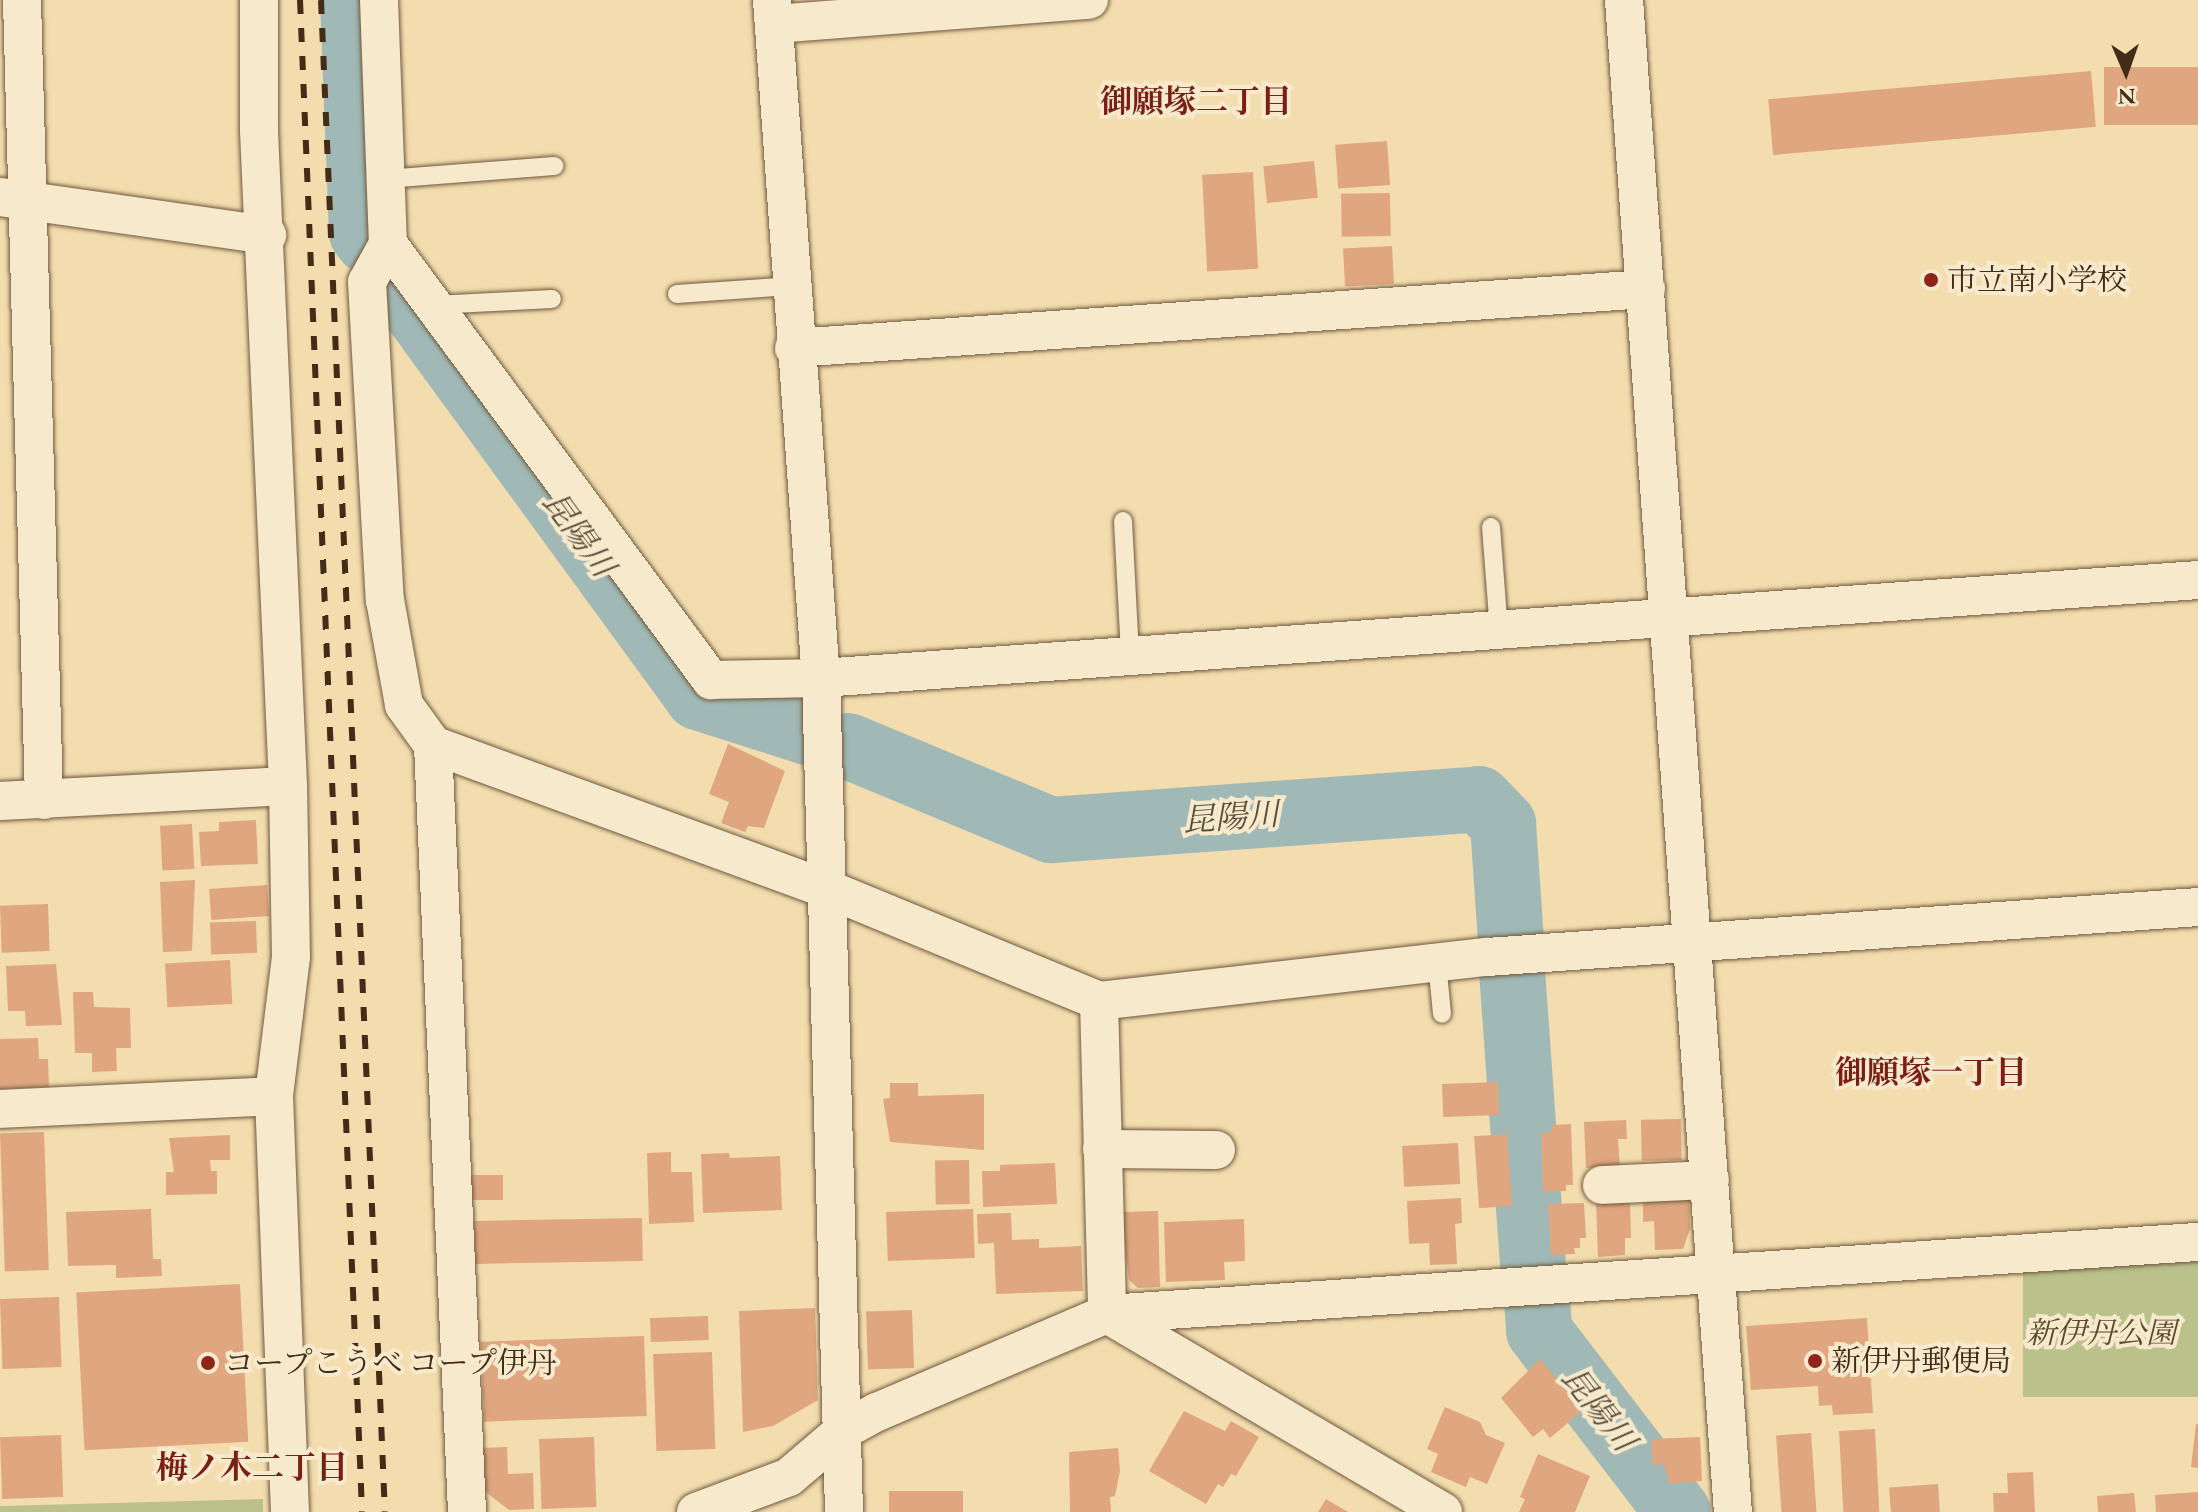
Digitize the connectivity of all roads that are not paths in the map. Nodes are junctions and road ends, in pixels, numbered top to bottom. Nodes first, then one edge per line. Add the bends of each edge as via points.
1 (22, 0) edge
2 (259, 0) edge
3 (379, 0) edge
4 (1089, 0) edge
5 (1624, 0) edge
6 (773, 12) edge
7 (555, 166) dead end
8 (385, 179) junction
9 (14, 200) edge
10 (267, 235) junction
11 (388, 244) junction
12 (790, 286) junction
13 (1646, 289) junction
14 (677, 294) dead end
15 (552, 299) dead end
16 (434, 305) junction
17 (794, 348) junction
18 (1123, 521) dead end
19 (1491, 527) dead end
20 (2198, 580) edge
21 (1671, 618) junction
22 (1499, 630) junction
23 (1130, 656) junction
24 (821, 678) junction
25 (433, 745) junction
26 (288, 786) junction
27 (44, 800) junction
28 (0, 801) edge
29 (830, 890) junction
30 (2198, 907) edge
31 (1694, 943) junction
32 (1437, 962) junction
33 (1099, 1001) junction
34 (1442, 1014) dead end
35 (274, 1096) junction
36 (0, 1109) edge
37 (1102, 1149) junction
38 (1216, 1150) dead end
39 (1710, 1180) junction
40 (1602, 1185) dead end
41 (2198, 1242) edge
42 (1717, 1275) junction
43 (1107, 1314) junction
44 (844, 1430) junction
45 (290, 1512) edge
46 (467, 1512) edge
47 (696, 1512) edge
48 (844, 1512) edge
49 (1443, 1512) edge
50 (1733, 1512) edge

1 - 9 street
2 - 10 street via 259,131
3 - 8 street
4 - 6 street
5 - 13 street
6 - 12 street
7 - 8 lane
8 - 11 street
9 - 10 street
9 - 27 street
10 - 26 street
11 - 16 street
11 - 25 street via 367,282 385,600 404,705
12 - 14 lane
12 - 17 street
13 - 17 street
13 - 21 street
15 - 16 lane
16 - 24 street via 711,680
17 - 24 street
18 - 23 lane
19 - 22 lane
20 - 21 street
21 - 22 street
21 - 31 street
22 - 23 street
23 - 24 street
24 - 29 street
25 - 29 street
25 - 46 street
26 - 27 street
26 - 35 street via 291,957
27 - 28 street
29 - 33 street
29 - 44 street
30 - 31 street
31 - 32 street
31 - 39 street
32 - 33 street
32 - 34 lane
33 - 37 street
35 - 36 street
35 - 45 street
37 - 38 street
37 - 43 street
39 - 40 street
39 - 42 street
41 - 42 street
42 - 43 street
42 - 50 street
43 - 44 street
43 - 49 street
44 - 47 street via 789,1477
44 - 48 street

